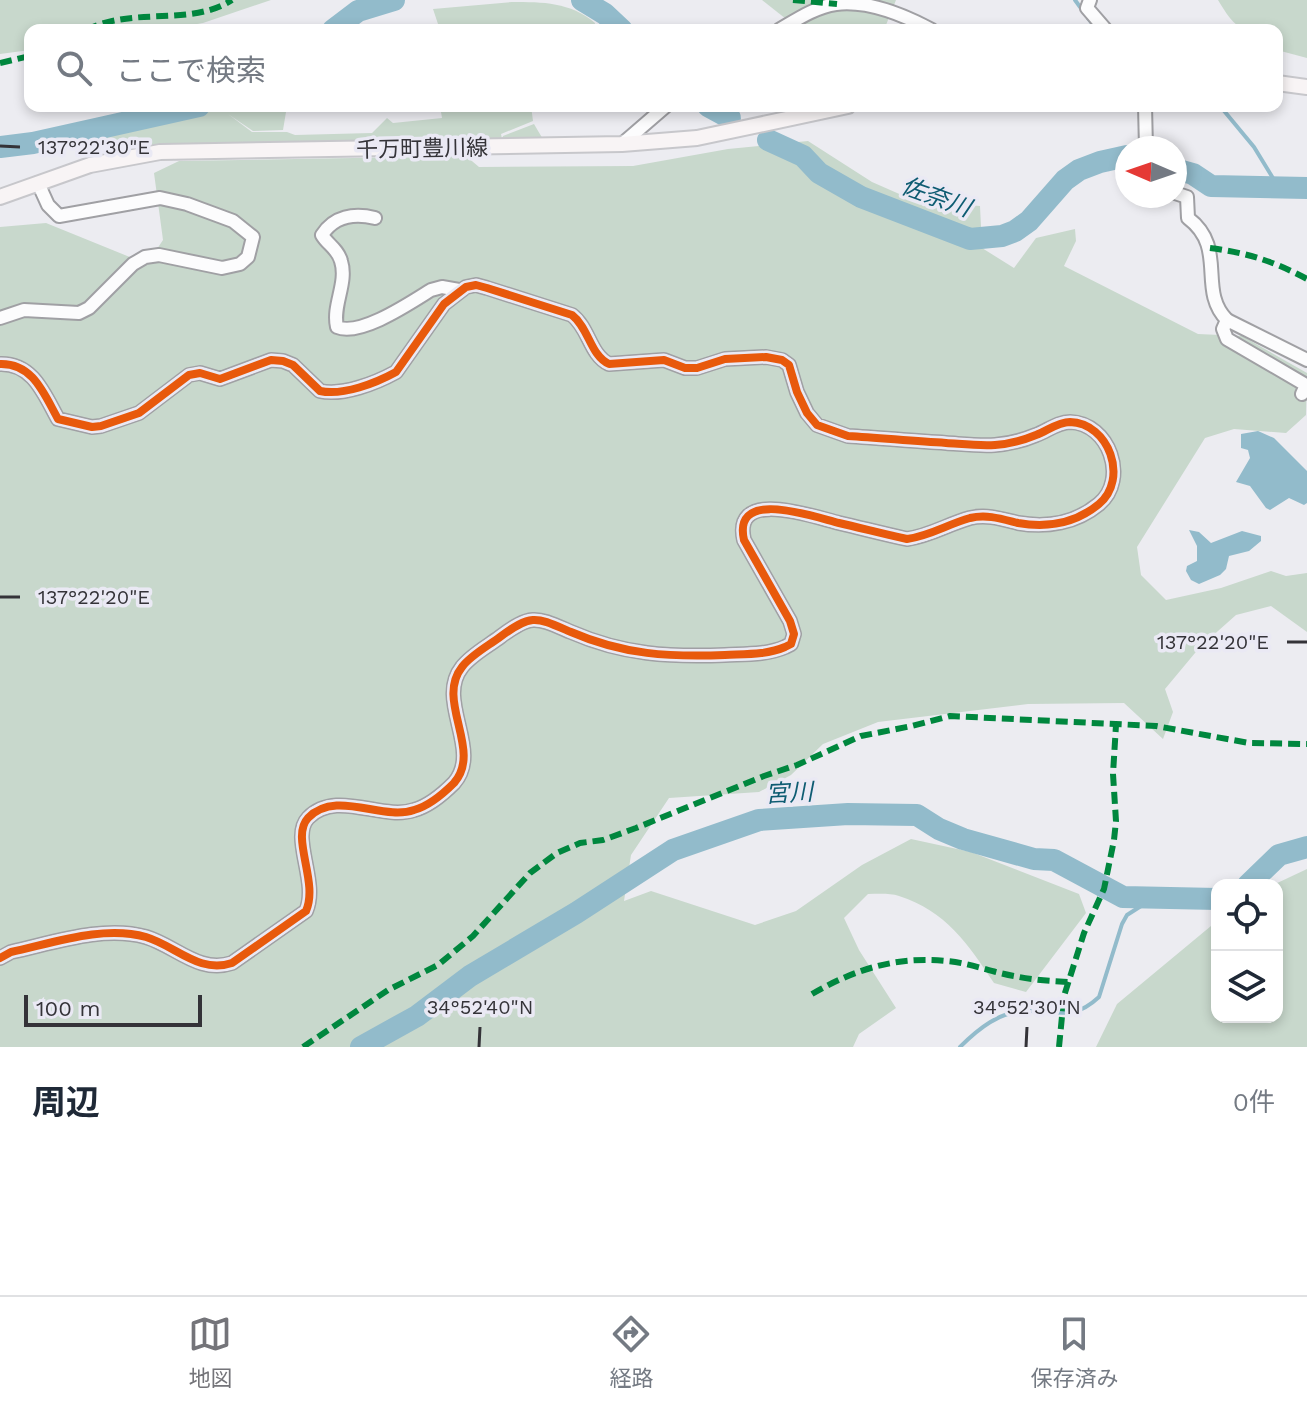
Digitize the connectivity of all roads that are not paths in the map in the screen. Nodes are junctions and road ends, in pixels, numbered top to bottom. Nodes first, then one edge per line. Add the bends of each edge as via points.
1 (1090, 0) edge
2 (835, 2) edge
3 (789, 24) edge
4 (919, 24) edge
5 (1101, 24) edge
6 (1283, 84) edge
7 (1307, 87) edge
8 (659, 112) edge
9 (820, 112) edge
10 (1145, 112) edge
11 (1146, 136) edge
12 (622, 144) junction
13 (38, 183) junction
14 (0, 197) edge
15 (1187, 197) edge
16 (375, 218) dead end
17 (459, 290) junction
18 (0, 318) edge
19 (1227, 320) junction
20 (1307, 360) edge
21 (0, 364) edge
22 (1302, 394) dead end
23 (0, 958) edge

1 - 5 street via 1087,8
2 - 3 street
2 - 4 street via 875,7
6 - 7 main road
8 - 12 street
9 - 12 main road, 千万町豊川線 via 697,138
10 - 11 street
12 - 13 main road, 千万町豊川線 via 160,152 90,165
13 - 14 main road, 千万町豊川線
13 - 18 street via 59,216 160,198 233,221 253,237 252,244 248,257 233,267 145,257 79,313 24,310
15 - 19 street via 1188,218 1200,227 1210,248 1213,294
16 - 17 street via 354,214 332,223 322,235 341,262 337,327 362,327 431,290
17 - 21 street via 396,372 341,392 320,391 293,365 271,360 220,379 189,375 139,413 92,427 58,419 26,369
17 - 23 street via 476,285 572,315 582,323 601,361 609,364 664,360 697,368 725,359 782,360 817,425 848,436 997,445 1070,422 1085,426 1109,448 1114,462 1111,489 1101,503 1070,521 1035,525 986,516 907,539 779,508 750,514 743,520 744,540 790,621 791,644 745,654 673,657 622,650 545,621 524,620 469,660 456,677 454,701 464,750 455,781 411,812 337,805 309,817 302,827 311,889 306,911 232,963 207,965 164,943 118,933
19 - 20 street
19 - 22 street via 1227,339 1306,385

